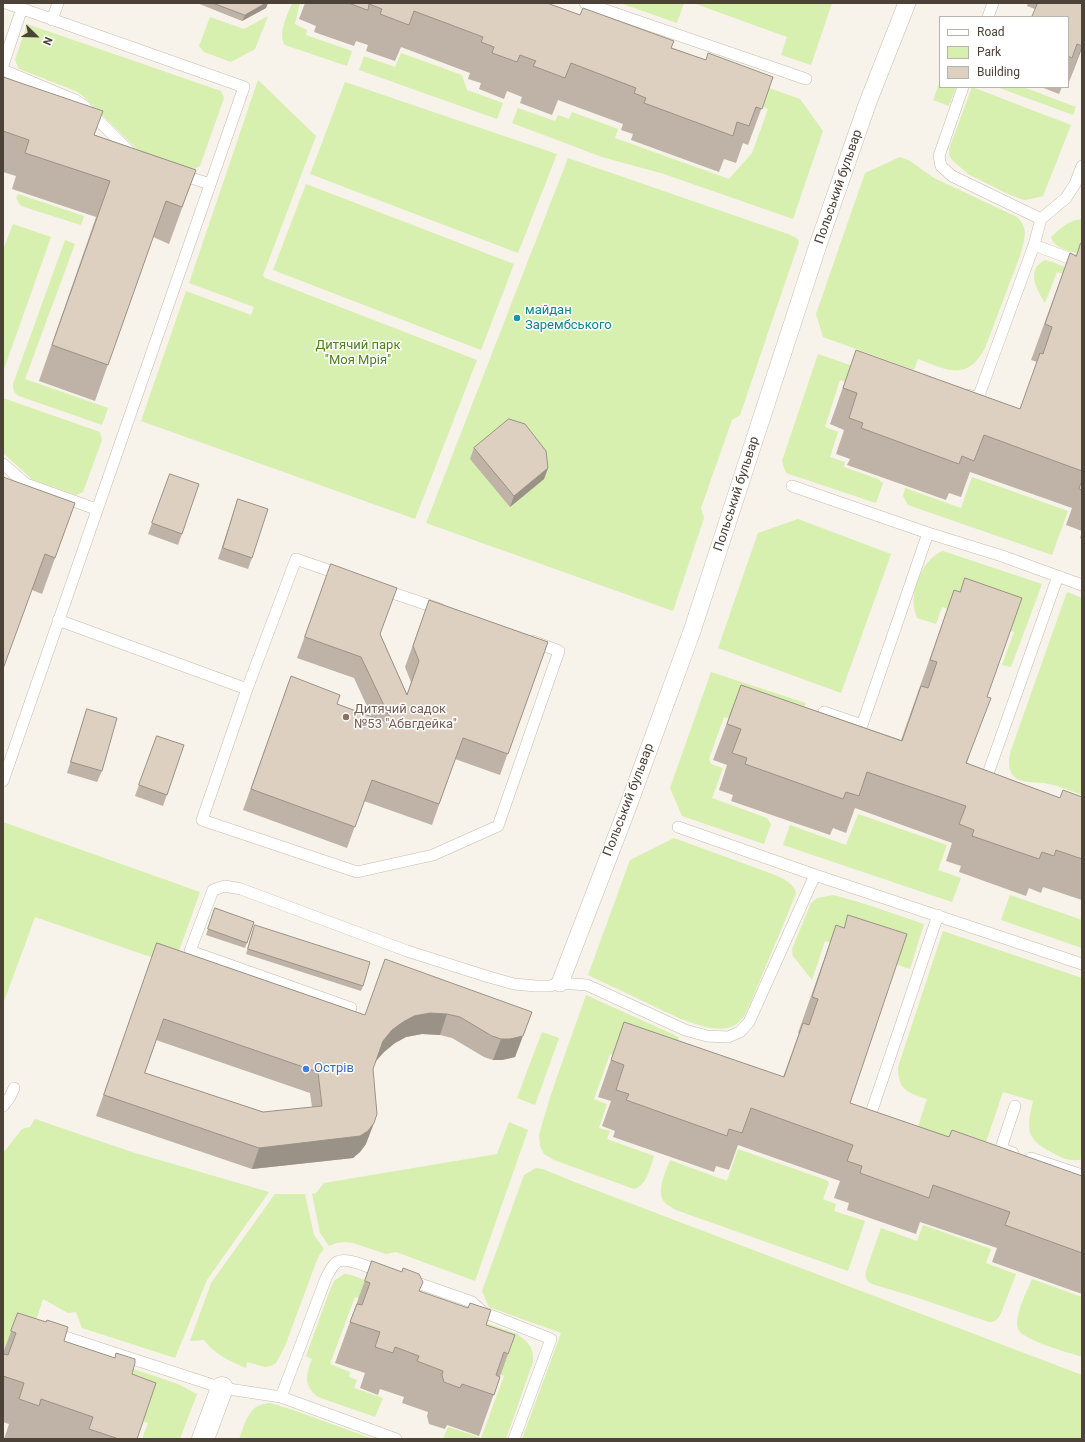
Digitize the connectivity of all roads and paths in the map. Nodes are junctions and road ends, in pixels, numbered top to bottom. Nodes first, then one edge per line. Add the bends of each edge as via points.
1 (6, 3) edge
2 (58, 3) edge
3 (585, 3) edge
4 (907, 3) edge
5 (993, 3) edge
6 (22, 8) junction
7 (988, 16) edge
8 (52, 20) junction
9 (3, 65) edge
10 (3, 70) edge
11 (806, 79) dead end
12 (963, 88) edge
13 (144, 161) edge
14 (1082, 166) edge
15 (170, 171) edge
16 (210, 184) junction
17 (1041, 218) junction
18 (1034, 245) junction
19 (1082, 263) edge
20 (959, 392) edge
21 (3, 464) edge
22 (792, 486) dead end
23 (96, 509) junction
24 (928, 533) junction
25 (1058, 576) junction
26 (356, 580) edge
27 (371, 585) edge
28 (1082, 585) edge
29 (454, 614) edge
30 (58, 620) junction
31 (522, 638) edge
32 (247, 689) junction
33 (824, 712) edge
34 (3, 781) edge
35 (982, 790) edge
36 (678, 827) dead end
37 (815, 875) junction
38 (938, 915) junction
39 (1082, 964) edge
40 (560, 983) junction
41 (351, 1008) dead end
42 (14, 1088) dead end
43 (3, 1106) edge
44 (1015, 1106) dead end
45 (867, 1125) edge
46 (1082, 1175) edge
47 (42, 1330) edge
48 (222, 1388) junction
49 (281, 1397) junction
50 (203, 1439) edge
51 (396, 1439) edge
52 (514, 1439) edge

1 - 6 lane
2 - 8 lane
3 - 11 lane
4 - 40 street, Польський бульвар via 868,102 818,246 692,631
5 - 7 lane
6 - 8 lane
6 - 9 lane
8 - 16 lane via 244,87
10 - 13 lane via 83,105 134,156
12 - 17 lane via 939,156 941,166 952,176
14 - 17 lane via 1066,198
15 - 16 lane
16 - 23 lane
17 - 18 lane
18 - 19 lane
18 - 20 lane via 978,398
21 - 23 lane via 26,484
22 - 24 lane
23 - 30 lane
24 - 25 lane
24 - 33 lane via 862,725
25 - 28 lane
25 - 35 lane
26 - 32 lane via 296,559
27 - 29 lane
30 - 32 lane
30 - 34 lane
31 - 32 lane via 559,651 498,826 433,855 357,872 202,820
36 - 37 lane
37 - 38 lane
37 - 40 lane via 749,1022 740,1032 728,1037 707,1036 685,1030 587,985
38 - 39 lane
38 - 45 lane
40 - 41 lane via 550,986 514,984 407,951 241,890 225,886 213,890 190,951
42 - 43 lane
44 - 46 lane via 1001,1148
47 - 48 lane
48 - 49 lane
48 - 50 street
49 - 51 lane
49 - 52 lane via 326,1278 331,1268 344,1260 472,1302 483,1312 551,1339

